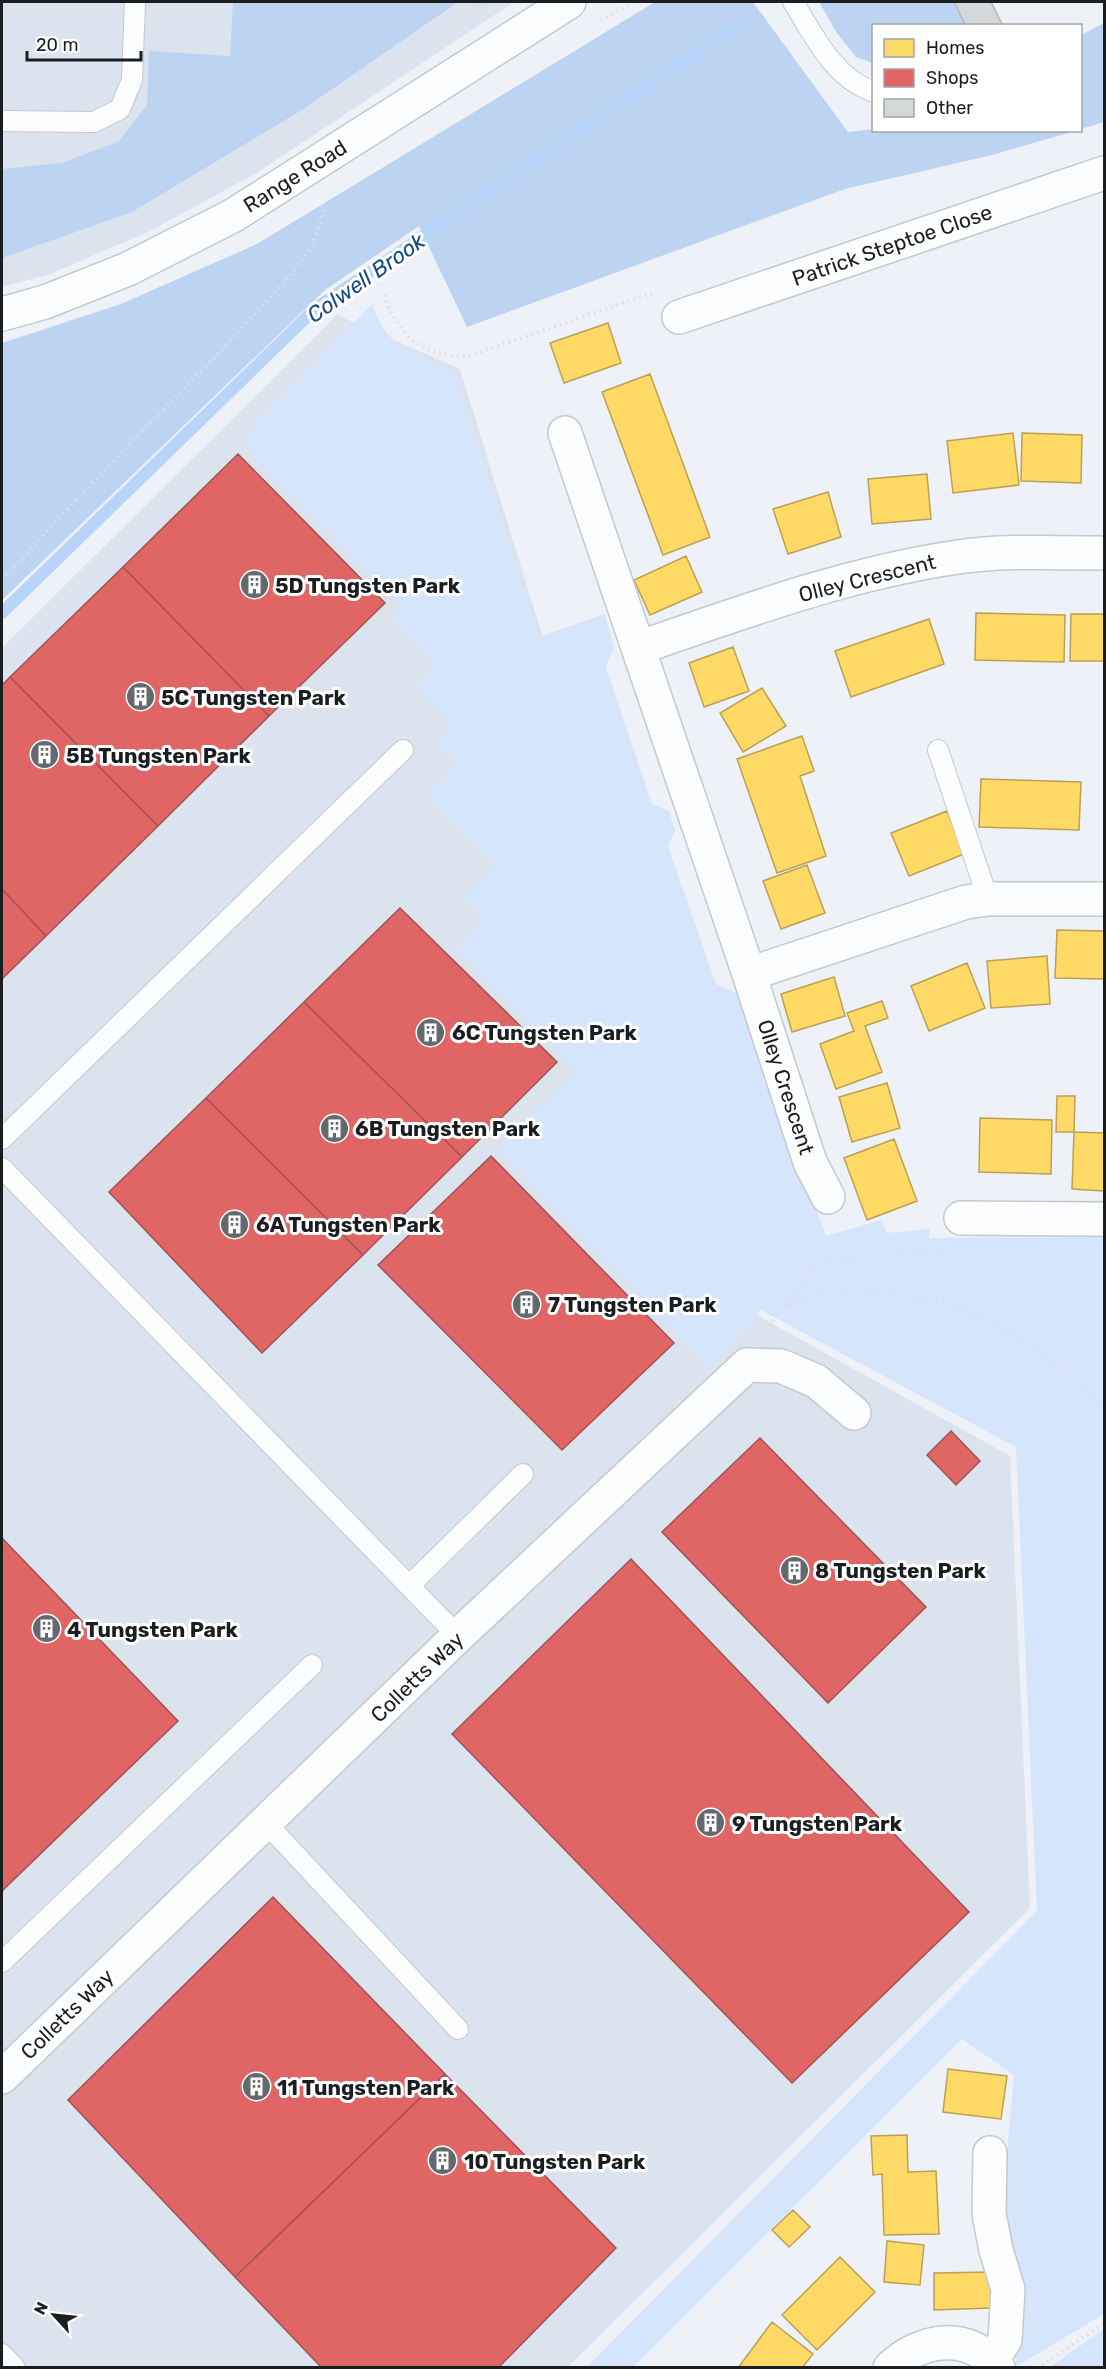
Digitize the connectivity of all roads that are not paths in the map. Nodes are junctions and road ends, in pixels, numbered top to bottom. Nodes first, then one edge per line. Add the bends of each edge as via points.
1 (135, 2) edge
2 (569, 2) edge
3 (793, 2) edge
4 (872, 92) edge
5 (2, 121) edge
6 (1104, 173) edge
7 (2, 314) edge
8 (679, 317) dead end
9 (565, 433) dead end
10 (1104, 553) edge
11 (638, 648) junction
12 (402, 750) dead end
13 (938, 750) dead end
14 (988, 899) junction
15 (1104, 899) edge
16 (749, 974) junction
17 (2, 1139) edge
18 (2, 1168) edge
19 (828, 1197) dead end
20 (961, 1218) dead end
21 (1104, 1219) edge
22 (854, 1413) dead end
23 (524, 1474) dead end
24 (409, 1586) junction
25 (458, 1636) junction
26 (312, 1665) dead end
27 (266, 1823) junction
28 (2, 1962) edge
29 (458, 2029) dead end
30 (2, 2078) edge
31 (990, 2153) dead end
32 (2, 2354) edge
33 (995, 2364) edge
34 (15, 2367) edge
35 (890, 2367) edge

1 - 5 lane via 132,80 120,109 94,122
2 - 7 street, Range Road via 234,215 128,269 45,302
3 - 4 lane via 833,64 860,87
6 - 8 street, Patrick Steptoe Close
9 - 11 street, Olley Crescent
10 - 11 street, Olley Crescent via 961,557 899,567 778,600
11 - 16 street, Olley Crescent
12 - 17 lane
13 - 14 lane
14 - 15 street
14 - 16 street via 943,909
16 - 19 street, Olley Crescent via 810,1162
18 - 24 lane
20 - 21 street
22 - 25 street, Colletts Way via 816,1381 781,1366 747,1365
23 - 24 lane
24 - 25 lane
25 - 27 street, Colletts Way
26 - 28 lane
27 - 29 lane
27 - 30 street, Colletts Way
31 - 33 street via 989,2214 1008,2289 1005,2340
32 - 34 lane
33 - 35 street via 964,2343 951,2342 917,2350

